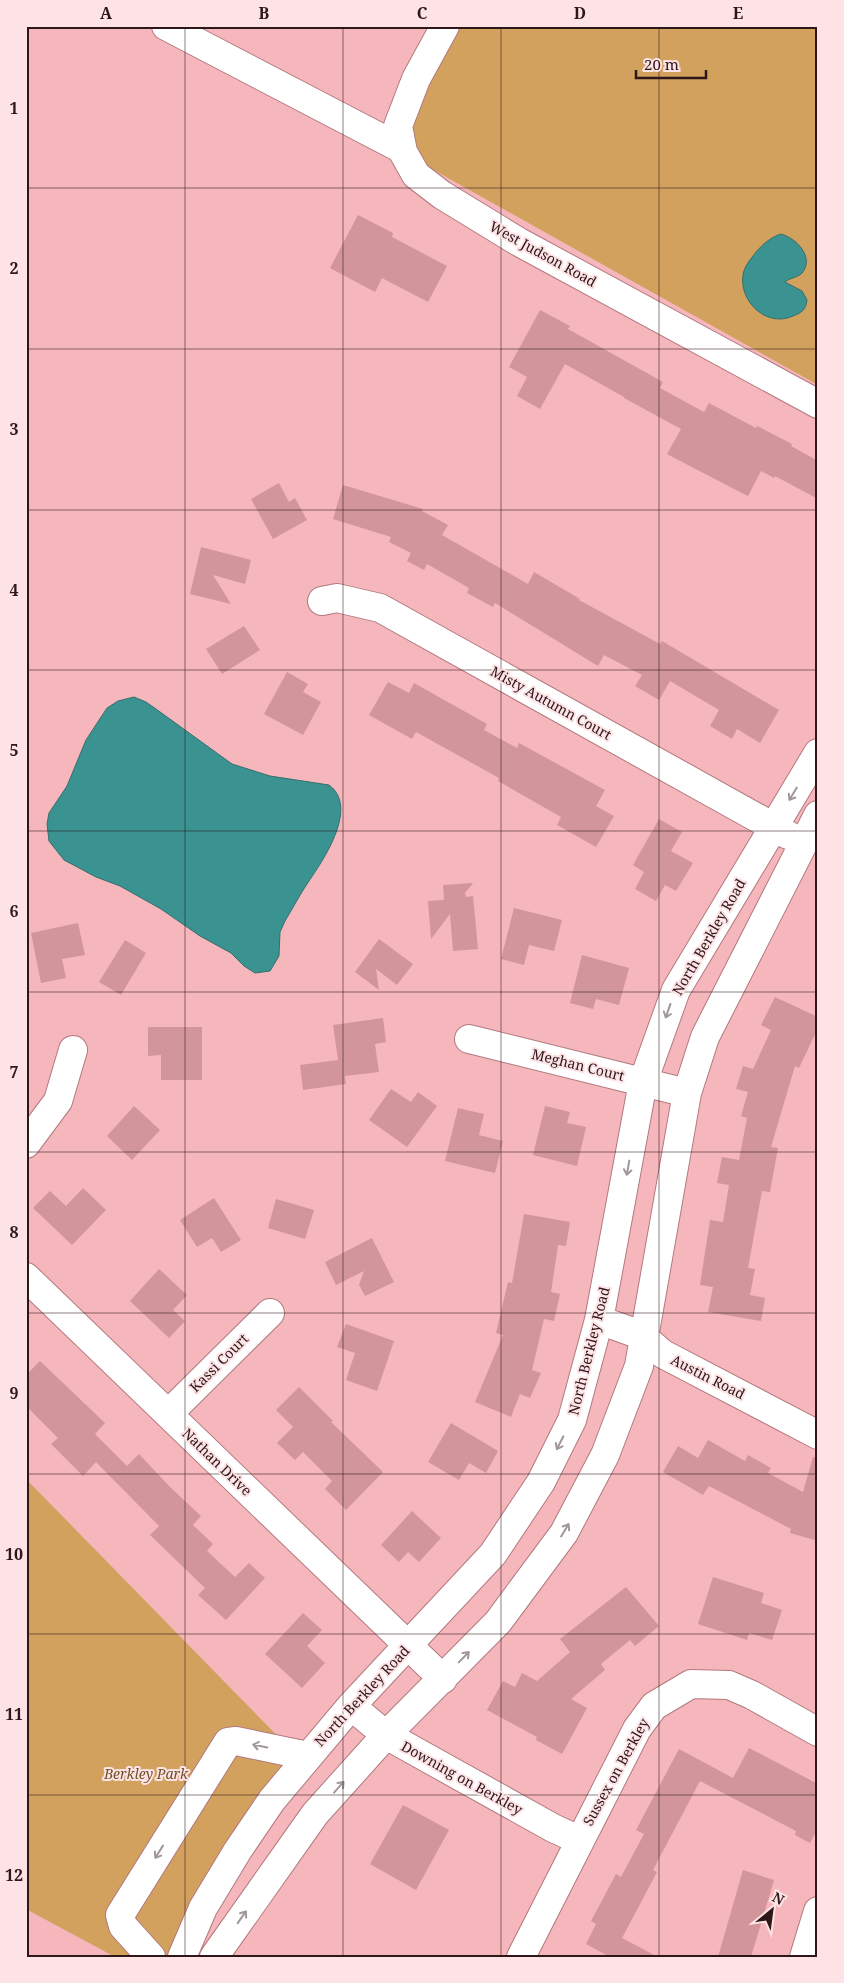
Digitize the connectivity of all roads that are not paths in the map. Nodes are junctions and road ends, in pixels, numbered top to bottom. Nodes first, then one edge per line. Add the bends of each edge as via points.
1 (166, 26) edge
2 (445, 26) edge
3 (402, 149) junction
4 (818, 404) edge
5 (322, 601) dead end
6 (818, 752) edge
7 (818, 815) edge
8 (774, 826) junction
9 (810, 847) edge
10 (469, 1039) dead end
11 (73, 1050) dead end
12 (644, 1082) junction
13 (687, 1092) junction
14 (26, 1144) edge
15 (26, 1277) edge
16 (270, 1312) dead end
17 (599, 1320) junction
18 (644, 1338) junction
19 (168, 1414) junction
20 (818, 1434) edge
21 (409, 1646) junction
22 (443, 1679) junction
23 (351, 1706) junction
24 (818, 1732) edge
25 (386, 1735) junction
26 (308, 1756) junction
27 (579, 1840) junction
28 (818, 1911) edge
29 (151, 1957) edge
30 (182, 1957) edge
31 (214, 1957) edge
32 (521, 1957) edge
33 (804, 1957) edge

1 - 3 street
2 - 3 street, West Judson Road via 416,79 398,126
3 - 4 street, West Judson Road via 416,175 442,195 519,242
5 - 8 street, Misty Autumn Court via 337,598 380,608
6 -> 8 street, North Berkley Road
7 - 9 street
8 - 9 street, Misty Autumn Court
8 -> 12 street, North Berkley Road via 676,990
9 - 13 street via 705,1037
10 - 12 street, Meghan Court
11 - 14 street via 58,1101
12 - 13 street, Meghan Court
12 -> 17 street, North Berkley Road
13 - 18 street
15 - 19 street, Nathan Drive
16 - 19 street, Kassi Court
17 - 18 street, Austin Road
17 -> 21 street, North Berkley Road via 572,1420 541,1482 493,1554
18 - 20 street, Austin Road via 663,1354
22 -> 18 street via 498,1622 564,1533 605,1455 639,1366
19 - 21 street, Nathan Drive
21 - 22 street, Nathan Drive
21 - 23 street, North Berkley Road
22 - 25 street
23 - 25 street, Downing on Berkley
23 - 26 street, North Berkley Road
24 - 27 street, Sussex on Berkley via 729,1685 691,1684 654,1706 638,1728
25 - 27 street, Downing on Berkley
31 -> 25 street via 315,1814
26 -> 29 street via 228,1742 120,1915 123,1926
26 - 30 street, North Berkley Road via 272,1800 238,1850 203,1908
27 - 32 street, Sussex on Berkley
28 - 33 street

